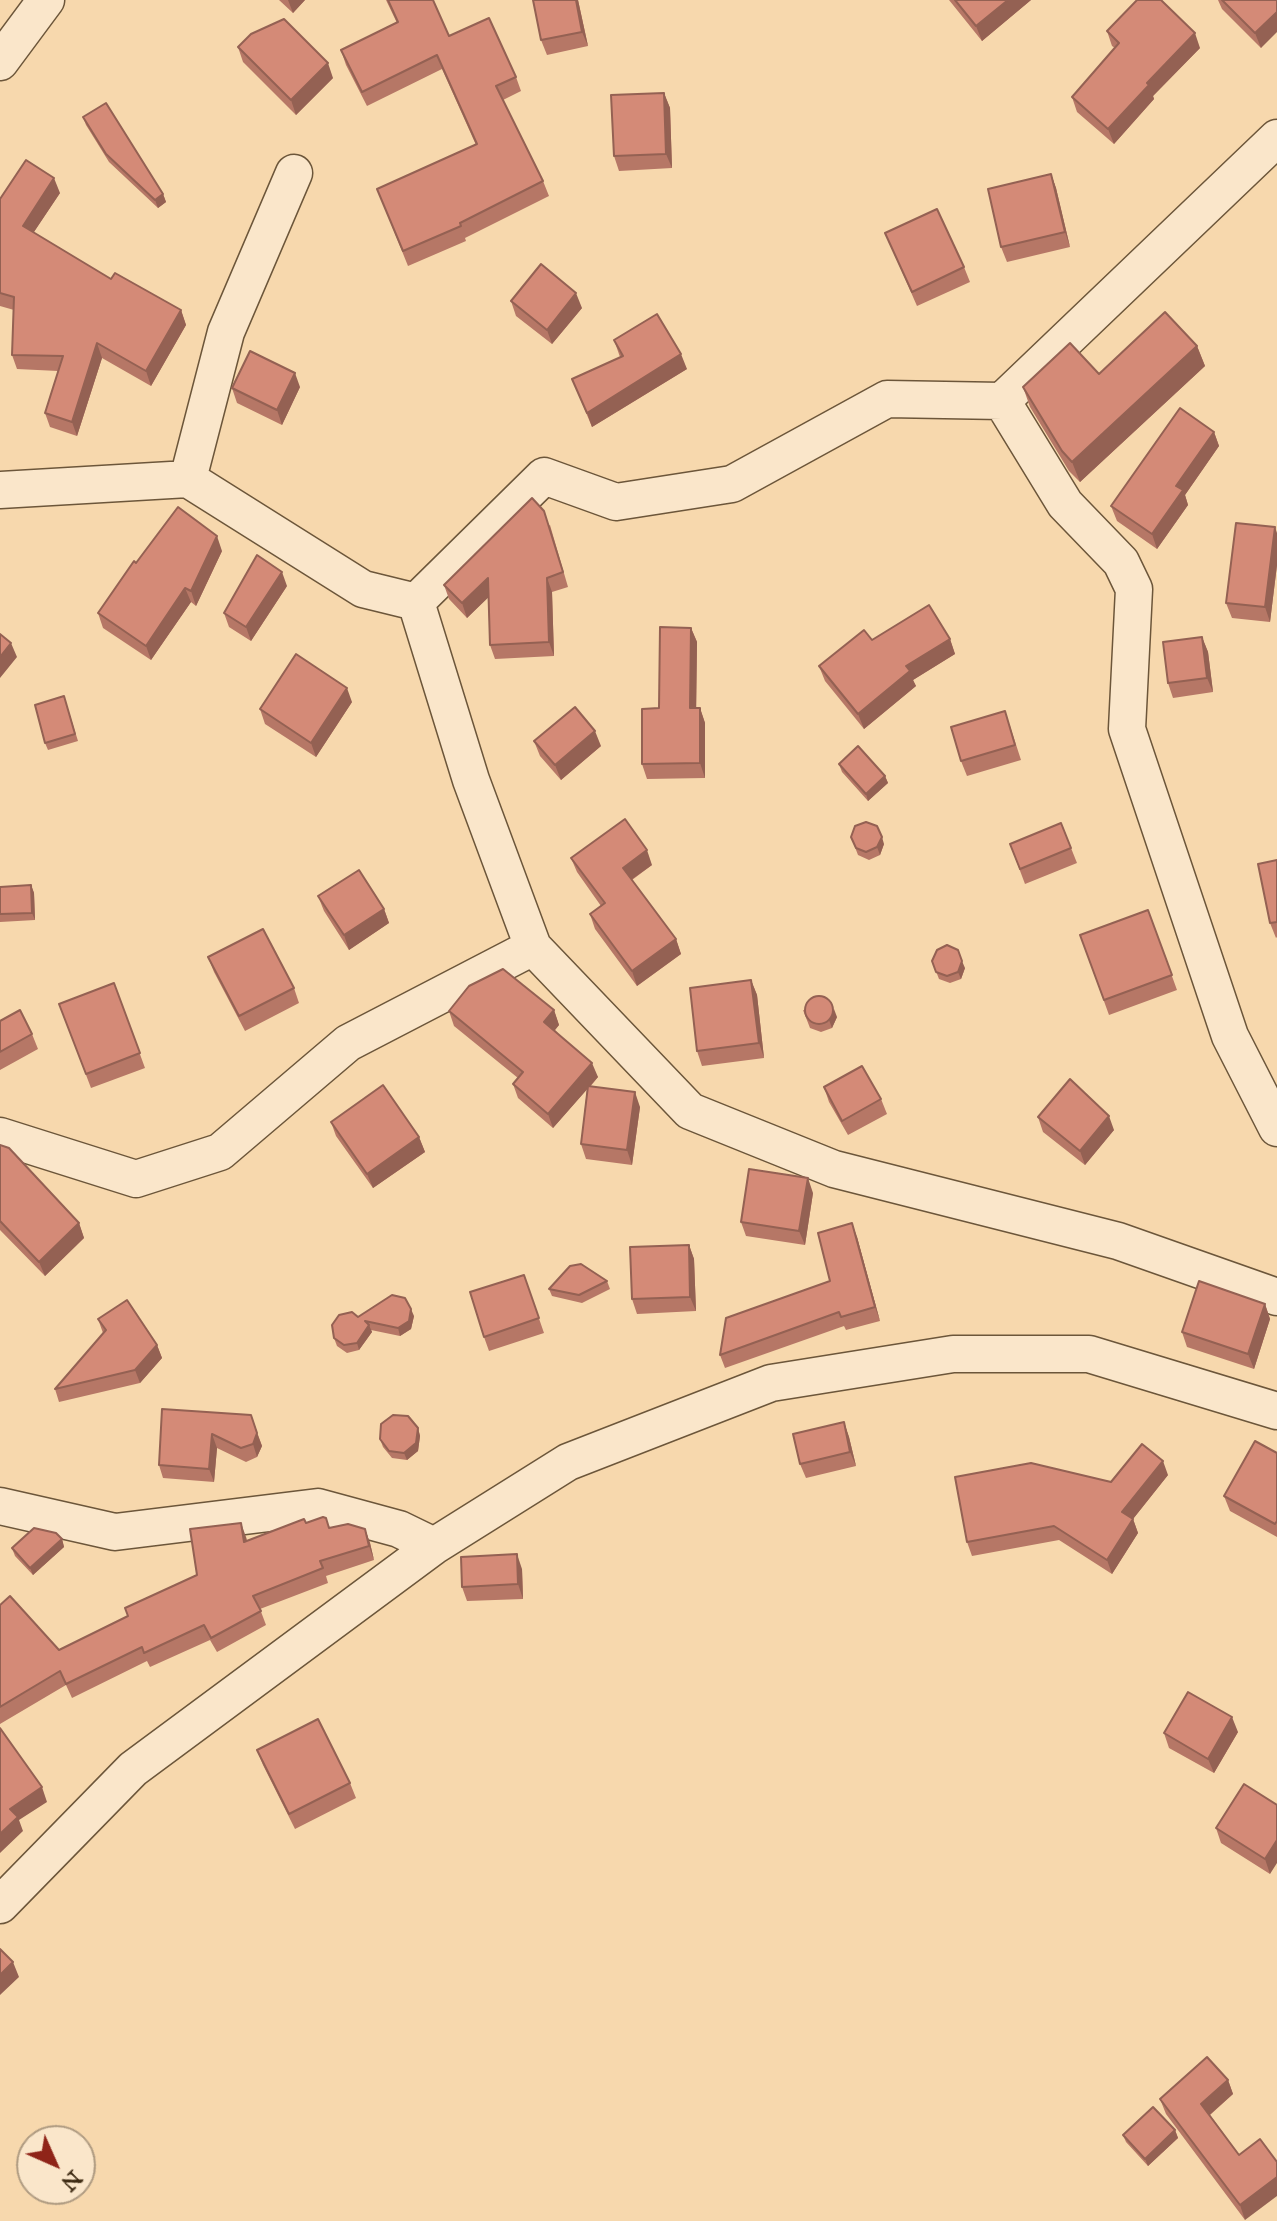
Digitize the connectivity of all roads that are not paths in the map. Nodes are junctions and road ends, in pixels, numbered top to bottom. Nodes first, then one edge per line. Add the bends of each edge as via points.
1 (46, 0) edge
2 (0, 62) edge
3 (1277, 138) edge
4 (294, 173) dead end
5 (1002, 401) junction
6 (188, 479) junction
7 (0, 490) edge
8 (416, 602) junction
9 (533, 947) junction
10 (1277, 1128) edge
11 (0, 1136) edge
12 (1277, 1297) edge
13 (1277, 1411) edge
14 (0, 1506) edge
15 (434, 1546) junction
16 (0, 1905) edge

1 - 2 street
3 - 5 street
4 - 6 street via 226,332
5 - 8 street via 887,399 732,484 616,502 544,476
5 - 10 street via 1065,504 1121,562 1134,589 1127,729 1230,1036
6 - 7 street
6 - 8 street via 363,589
8 - 9 street via 471,780
9 - 11 street via 348,1043 220,1152 136,1179
9 - 12 street via 690,1111 834,1169 1118,1241
13 - 15 street via 1089,1354 953,1354 771,1383 568,1462
14 - 15 street via 115,1532 318,1507 399,1529
15 - 16 street via 133,1769

